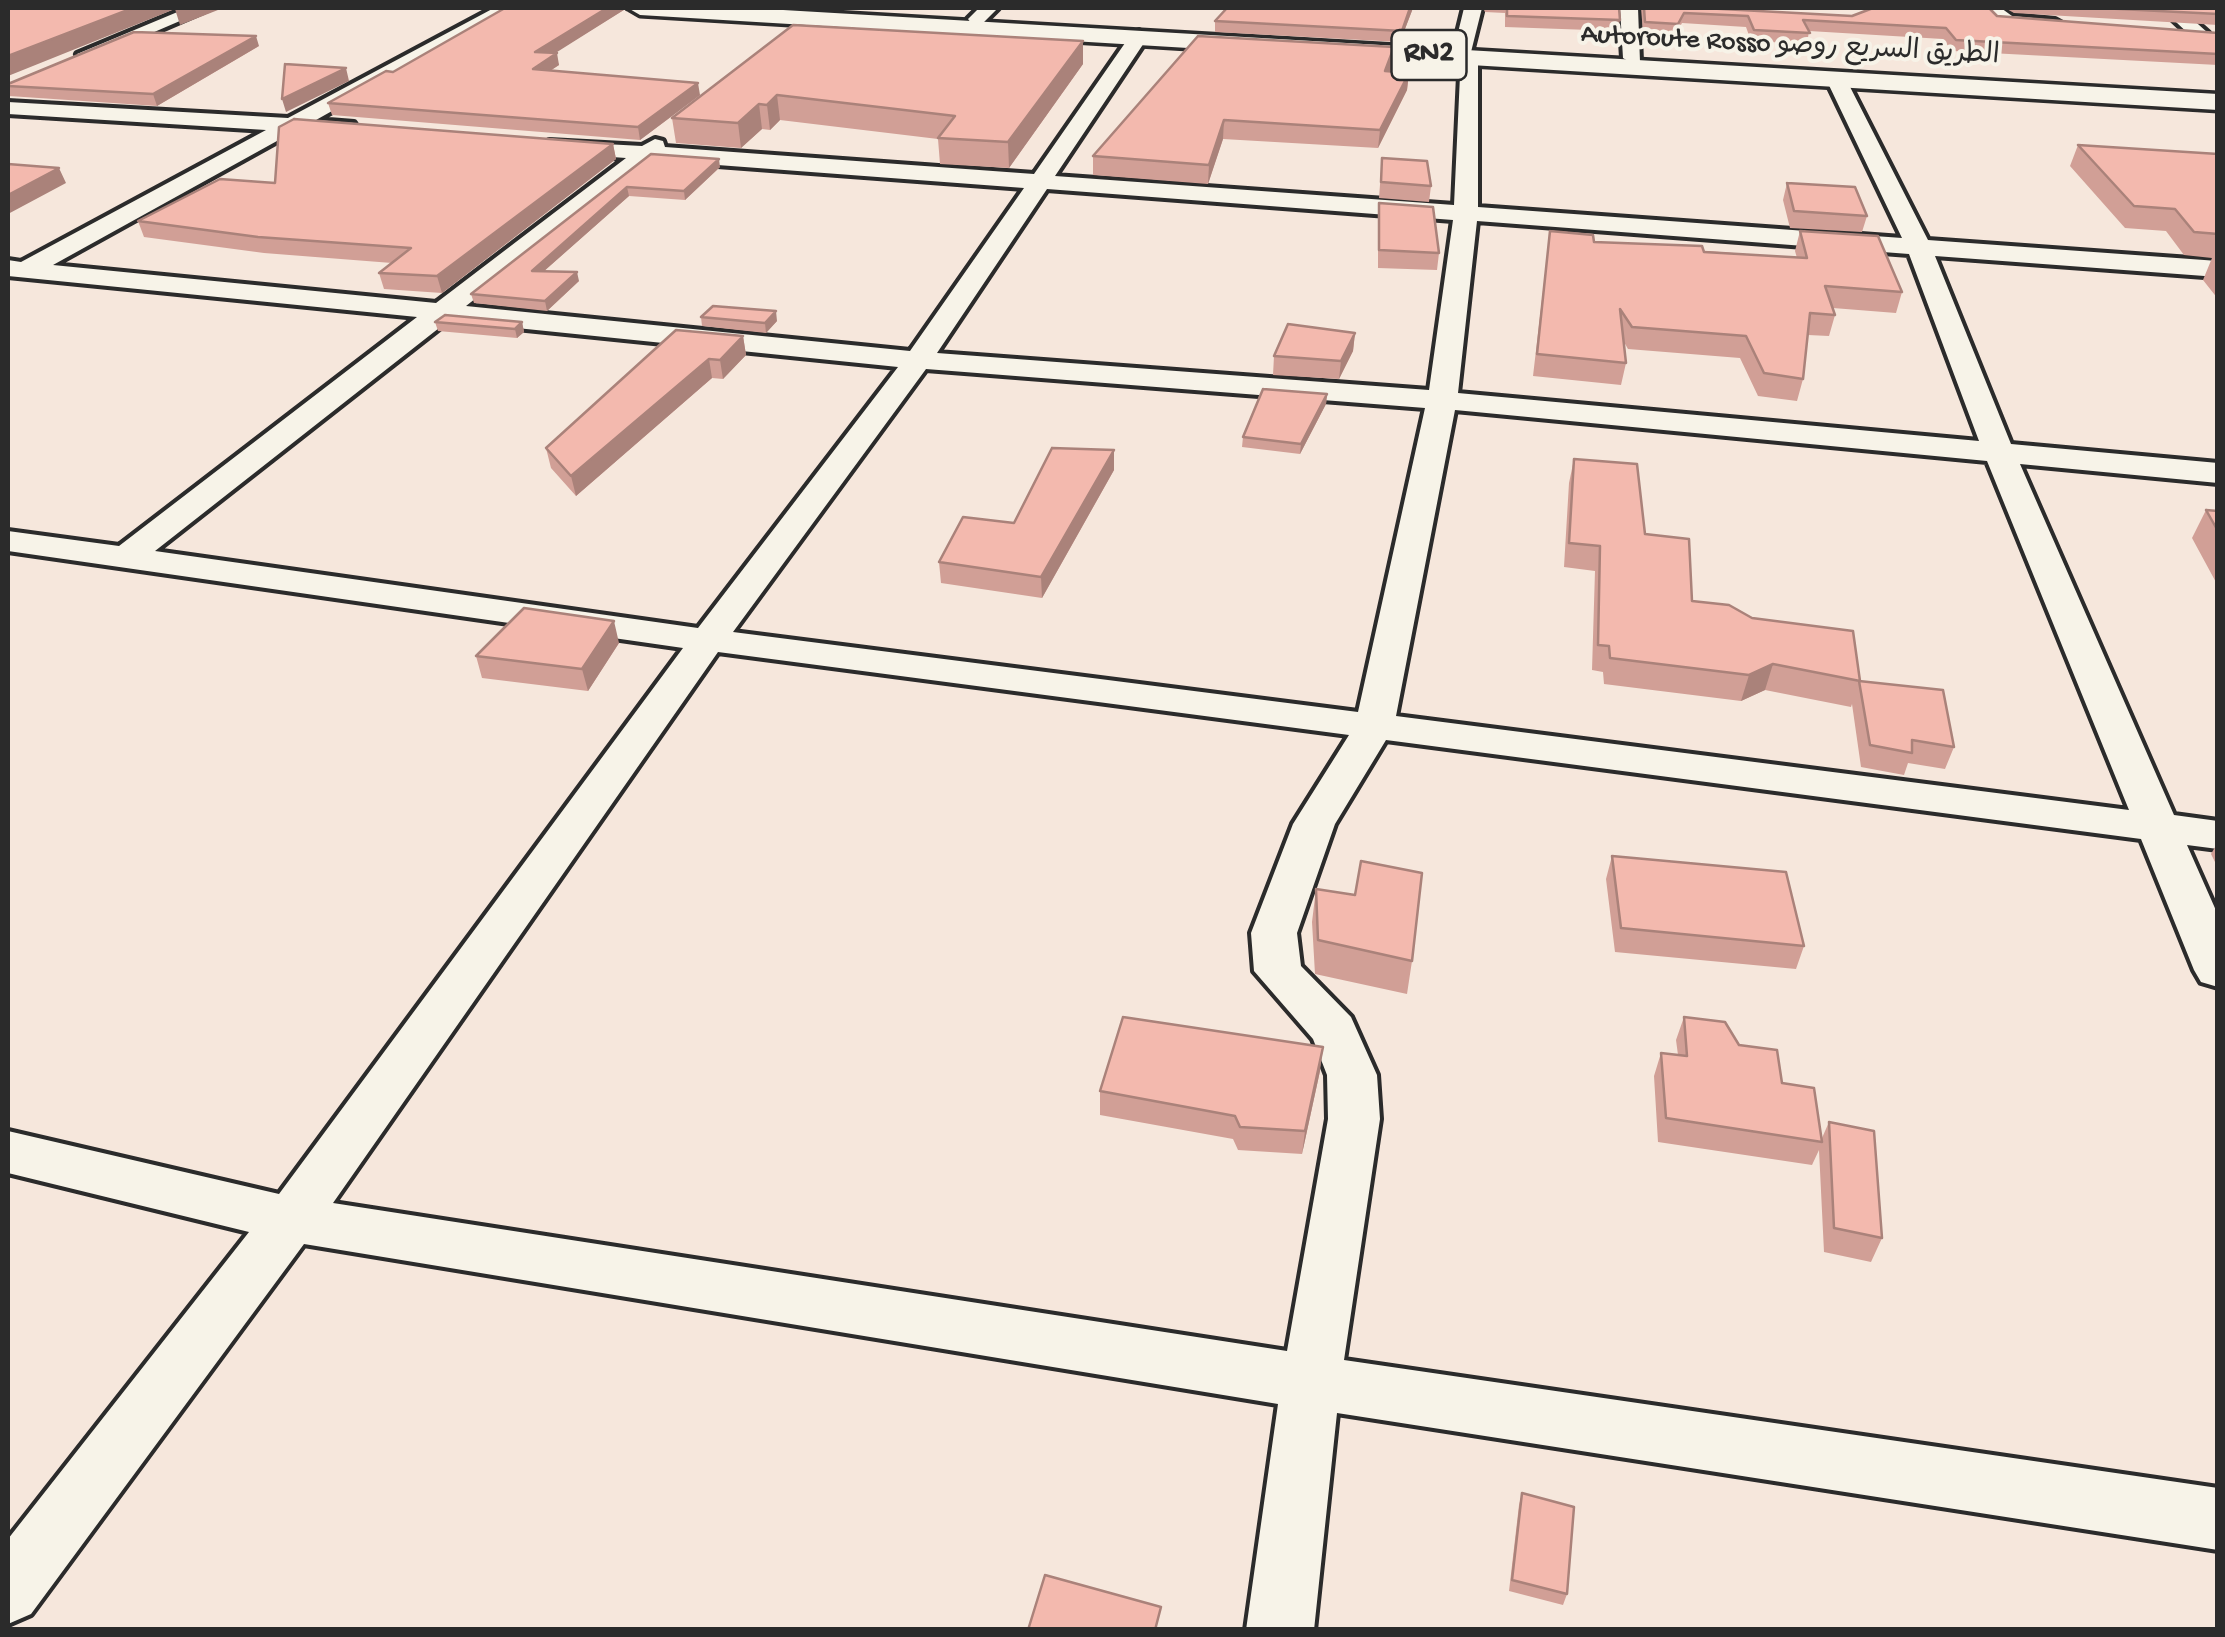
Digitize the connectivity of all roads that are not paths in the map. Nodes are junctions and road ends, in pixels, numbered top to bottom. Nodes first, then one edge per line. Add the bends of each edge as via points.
1 (200, 8) edge
2 (506, 8) edge
3 (640, 8) edge
4 (789, 8) edge
5 (1473, 8) edge
6 (1629, 8) edge
7 (1987, 9) edge
8 (2174, 12) edge
9 (983, 13) edge
10 (816, 18) junction
11 (2218, 18) edge
12 (2077, 26) edge
13 (2164, 32) edge
14 (2208, 34) edge
15 (1139, 37) junction
16 (790, 38) edge
17 (1466, 53) junction
18 (1633, 58) junction
19 (60, 65) edge
20 (1836, 79) junction
21 (2218, 90) edge
22 (2218, 102) edge
23 (8, 108) edge
24 (295, 124) junction
25 (682, 125) edge
26 (373, 130) edge
27 (529, 143) edge
28 (646, 153) junction
29 (1039, 184) junction
30 (1466, 216) junction
31 (1920, 248) junction
32 (2218, 270) edge
33 (14, 272) edge
34 (443, 310) junction
35 (918, 360) junction
36 (1442, 400) junction
37 (1998, 450) junction
38 (2218, 473) edge
39 (8, 541) edge
40 (128, 556) junction
41 (708, 640) junction
42 (1374, 728) junction
43 (2158, 828) junction
44 (2218, 835) edge
45 (2218, 970) edge
46 (8, 1152) edge
47 (291, 1219) junction
48 (1311, 1382) junction
49 (2218, 1520) edge
50 (8, 1591) edge
51 (1280, 1630) edge

1 - 19 street
2 - 24 street
3 - 10 highway, Autoroute Rosso الطريق السريع روصو / RN2
4 - 9 highway, Autoroute Rosso الطريق السريع روصو / RN2
5 - 17 street
6 - 18 street
7 - 12 street via 2006,20
8 - 11 street
8 - 14 street
9 - 17 highway, Autoroute Rosso الطريق السريع روصو / RN2
10 - 15 highway, Autoroute Rosso الطريق السريع روصو / RN2
10 - 16 street
13 - 14 street
15 - 17 highway, Autoroute Rosso الطريق السريع روصو / RN2
15 - 29 street
17 - 18 highway, Autoroute Rosso الطريق السريع روصو / RN2
17 - 20 highway, Autoroute Rosso الطريق السريع روصو / RN2
17 - 30 street
18 - 21 highway, Autoroute Rosso الطريق السريع روصو / RN2
20 - 22 highway, Autoroute Rosso الطريق السريع روصو / RN2
20 - 31 street
23 - 24 street
24 - 26 street
24 - 33 street
25 - 28 street
27 - 28 street
28 - 29 street
28 - 34 street
29 - 30 street
29 - 35 street
30 - 31 street
30 - 36 street
31 - 32 street
31 - 37 street
33 - 34 street
34 - 35 street
34 - 40 street
35 - 36 street
35 - 41 street
36 - 37 street
36 - 42 street
37 - 38 street
37 - 43 street
39 - 40 street
40 - 41 street
41 - 42 street
41 - 47 street
42 - 43 street
42 - 48 street via 1314,824 1274,933 1278,971 1334,1030 1352,1076 1354,1120
43 - 44 street
43 - 45 street
46 - 47 street
47 - 48 street
47 - 50 street
48 - 49 street
48 - 51 street

